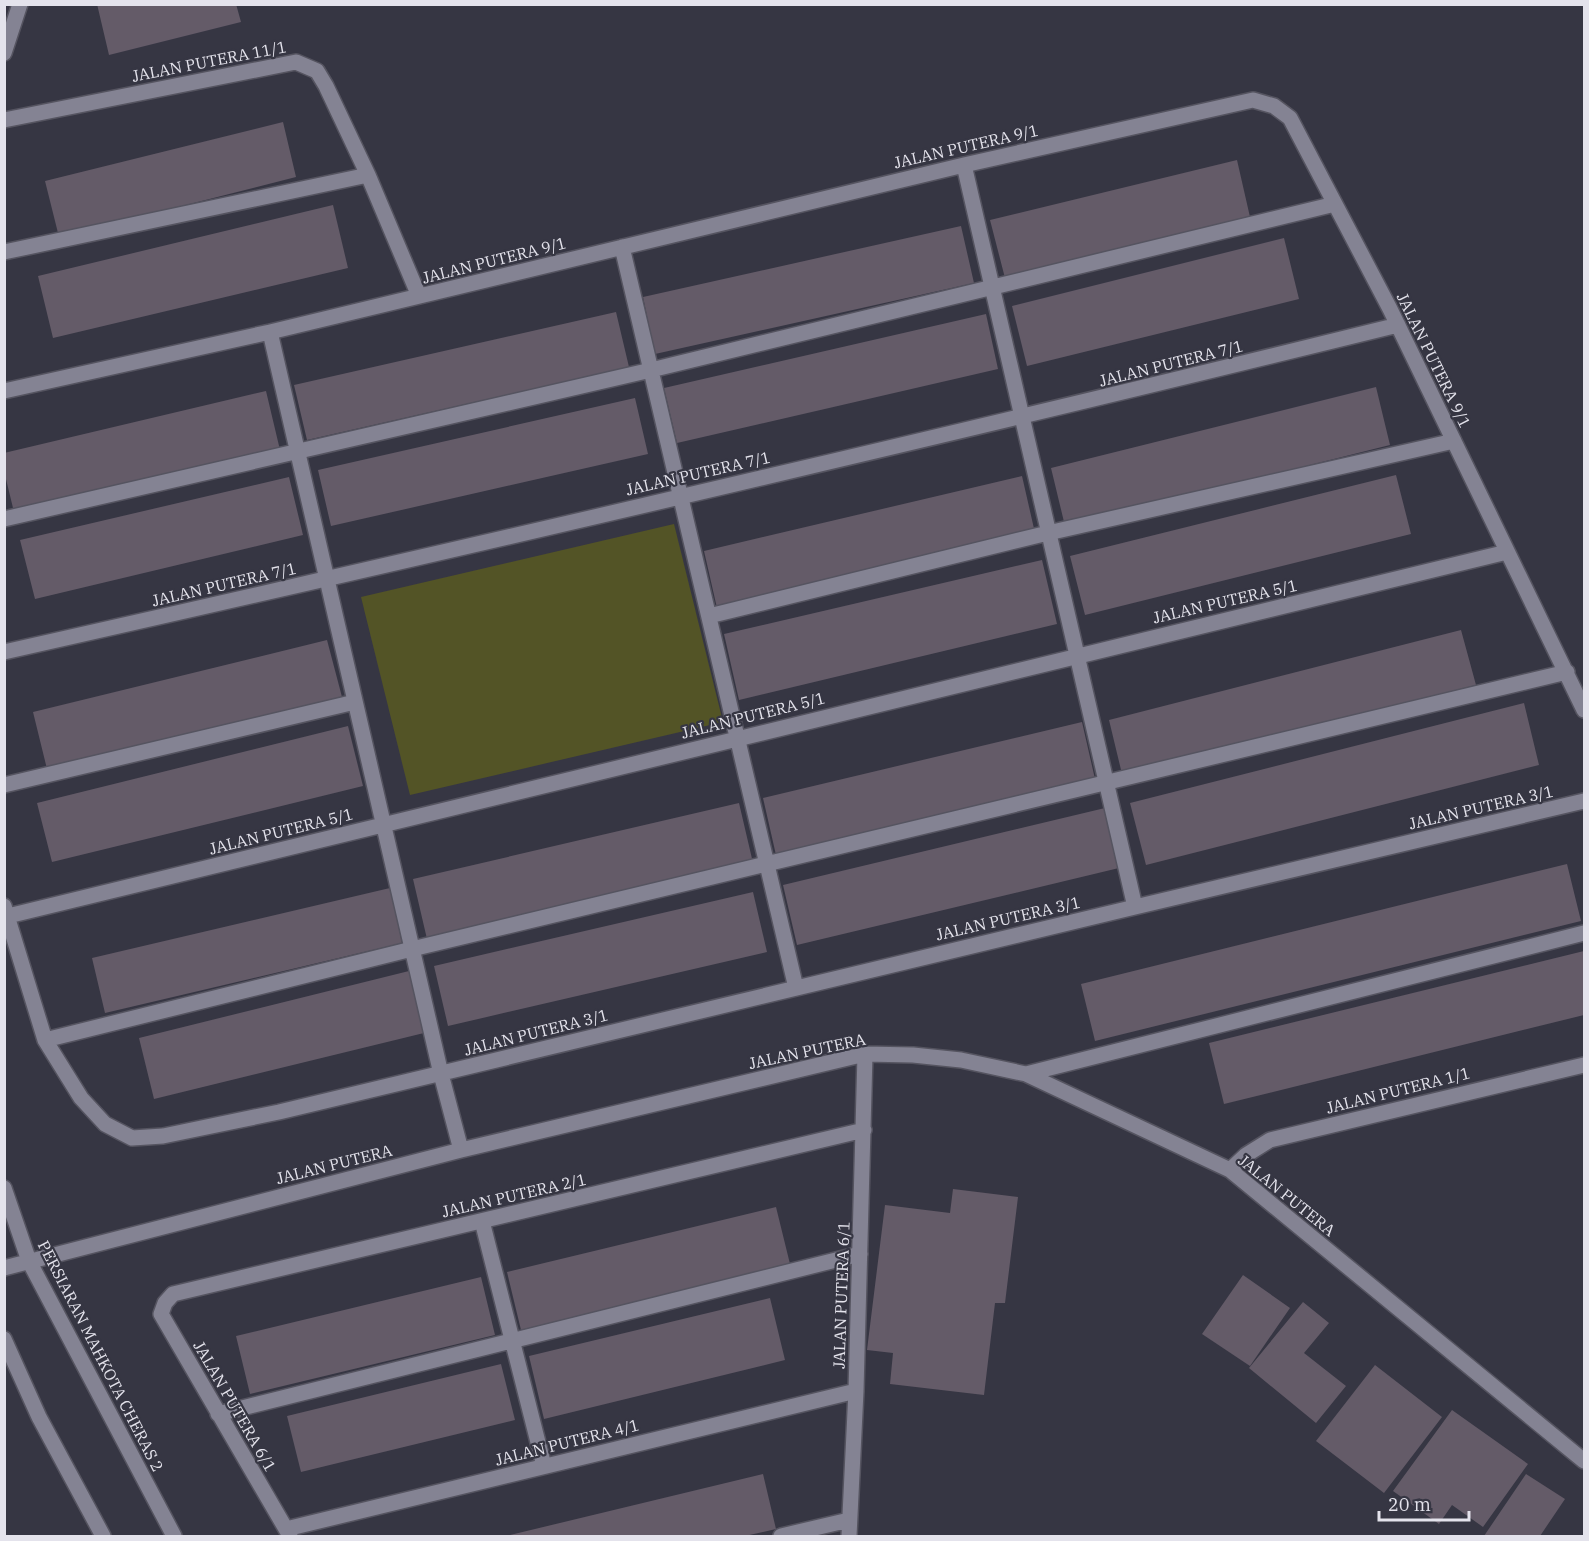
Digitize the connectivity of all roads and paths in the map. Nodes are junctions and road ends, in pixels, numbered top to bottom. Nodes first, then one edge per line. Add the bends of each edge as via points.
1 (20, 4) edge
2 (4, 53) edge
3 (4, 120) edge
4 (964, 165) junction
5 (368, 175) junction
6 (1335, 204) junction
7 (622, 247) junction
8 (4, 252) edge
9 (992, 288) junction
10 (419, 296) junction
11 (1398, 325) junction
12 (270, 332) junction
13 (651, 370) junction
14 (4, 392) edge
15 (1021, 416) junction
16 (1454, 441) junction
17 (297, 450) junction
18 (681, 495) junction
19 (4, 519) edge
20 (1048, 533) junction
21 (1507, 552) junction
22 (327, 579) junction
23 (709, 616) junction
24 (4, 652) edge
25 (1076, 655) junction
26 (1567, 672) junction
27 (355, 702) junction
28 (1584, 710) edge
29 (737, 738) junction
30 (1106, 782) junction
31 (4, 785) edge
32 (1584, 801) edge
33 (384, 825) junction
34 (767, 865) junction
35 (1135, 907) junction
36 (6, 911) edge
37 (1584, 933) edge
38 (412, 949) junction
39 (796, 988) junction
40 (45, 1040) junction
41 (865, 1054) junction
42 (1584, 1065) edge
43 (441, 1074) junction
44 (1026, 1074) junction
45 (864, 1130) junction
46 (461, 1150) junction
47 (1230, 1170) junction
48 (4, 1188) edge
49 (482, 1221) junction
50 (860, 1254) junction
51 (29, 1261) junction
52 (4, 1268) edge
53 (173, 1294) joint
54 (4, 1339) edge
55 (512, 1341) junction
56 (856, 1391) junction
57 (218, 1414) junction
58 (1584, 1461) edge
59 (544, 1466) junction
60 (849, 1520) junction
61 (288, 1533) edge
62 (103, 1536) edge
63 (174, 1536) edge
64 (781, 1536) edge
65 (849, 1536) edge

1 - 2 street
3 - 5 street, JALAN PUTERA 11/1 via 296,62 317,71
4 - 6 street, JALAN PUTERA 9/1 via 1253,100 1274,106 1290,118
4 - 7 street, JALAN PUTERA 9/1
4 - 9 street
5 - 8 street
5 - 10 street, JALAN PUTERA 11/1
6 - 9 street
6 - 11 street, JALAN PUTERA 9/1
7 - 10 street, JALAN PUTERA 9/1
7 - 13 street
9 - 13 street
9 - 15 street
10 - 12 street, JALAN PUTERA 9/1
11 - 15 street, JALAN PUTERA 7/1
11 - 16 street, JALAN PUTERA 9/1
12 - 14 street, JALAN PUTERA 9/1
12 - 17 street
13 - 17 street
13 - 18 street
15 - 18 street, JALAN PUTERA 7/1
15 - 20 street
16 - 20 street
16 - 21 street, JALAN PUTERA 9/1
17 - 19 street
17 - 22 street
18 - 22 street, JALAN PUTERA 7/1
18 - 23 street
20 - 23 street
20 - 25 street
21 - 25 street, JALAN PUTERA 5/1
21 - 26 street, JALAN PUTERA 9/1
22 - 24 street, JALAN PUTERA 7/1
22 - 27 street
23 - 29 street
25 - 29 street, JALAN PUTERA 5/1
25 - 30 street
26 - 28 street, JALAN PUTERA 9/1
26 - 30 street
27 - 31 street
27 - 33 street
29 - 33 street, JALAN PUTERA 5/1
29 - 34 street
30 - 34 street
30 - 35 street
32 - 35 street, JALAN PUTERA 3/1
33 - 36 street, JALAN PUTERA 5/1
33 - 38 street
34 - 38 street
34 - 39 street
35 - 39 street, JALAN PUTERA 3/1
36 - 40 street, JALAN PUTERA 3/1
37 - 44 street
38 - 40 street
38 - 43 street
39 - 43 street, JALAN PUTERA 3/1
40 - 43 street, JALAN PUTERA 3/1 via 81,1098 105,1124 132,1138 163,1136 279,1112
41 - 44 street, JALAN PUTERA via 960,1060
41 - 45 street, JALAN PUTERA 6/1
41 - 46 street, JALAN PUTERA
42 - 47 street, JALAN PUTERA 1/1 via 1270,1140
43 - 46 street
44 - 47 street, JALAN PUTERA
45 - 49 street, JALAN PUTERA 2/1
45 - 50 street, JALAN PUTERA 6/1
46 - 51 street, JALAN PUTERA
47 - 58 street, JALAN PUTERA
48 - 51 street, PERSIARAN MAHKOTA CHERAS 2
49 - 53 street, JALAN PUTERA 2/1
49 - 55 street
50 - 55 street
50 - 56 street, JALAN PUTERA 6/1
51 - 52 street, JALAN PUTERA
51 - 63 street, PERSIARAN MAHKOTA CHERAS 2
53 - 57 street, JALAN PUTERA 6/1 via 161,1314
54 - 62 street via 39,1417
55 - 57 street
55 - 59 street
56 - 59 street, JALAN PUTERA 4/1
56 - 60 street, JALAN PUTERA 6/1
57 - 61 street, JALAN PUTERA 6/1
59 - 61 street, JALAN PUTERA 4/1
60 - 64 street
60 - 65 street, JALAN PUTERA 6/1

